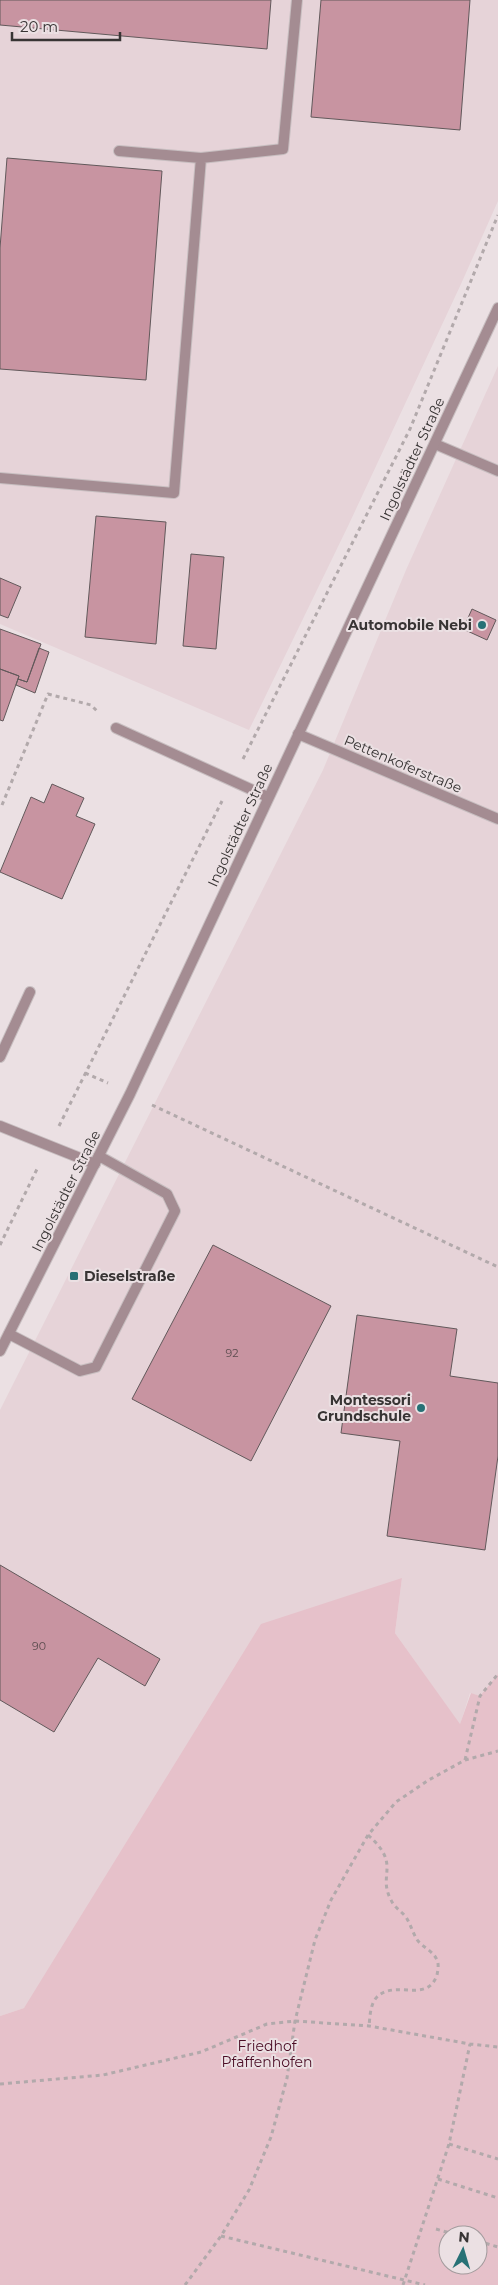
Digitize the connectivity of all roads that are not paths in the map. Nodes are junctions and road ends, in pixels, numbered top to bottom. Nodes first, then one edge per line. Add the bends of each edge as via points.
1 (297, 0) edge
2 (119, 150) dead end
3 (201, 158) junction
4 (498, 308) edge
5 (435, 444) junction
6 (498, 471) edge
7 (0, 478) edge
8 (116, 728) road end
9 (298, 734) junction
10 (268, 797) junction
11 (498, 819) edge
12 (30, 992) dead end
13 (0, 1057) edge
14 (0, 1126) edge
15 (97, 1160) junction
16 (9, 1334) junction
17 (0, 1351) edge

1 - 3 street via 283,149
2 - 3 street
3 - 7 street via 174,493
4 - 5 street, Ingolstädter Straße
5 - 6 street
5 - 9 street, Ingolstädter Straße
8 - 10 street
9 - 10 street, Ingolstädter Straße
9 - 11 street, Pettenkoferstraße
10 - 15 street, Ingolstädter Straße
12 - 13 street
14 - 15 street
15 - 16 street, Ingolstädter Straße
15 - 16 street via 167,1194 175,1211 162,1237 96,1367 80,1371
16 - 17 street, Ingolstädter Straße

